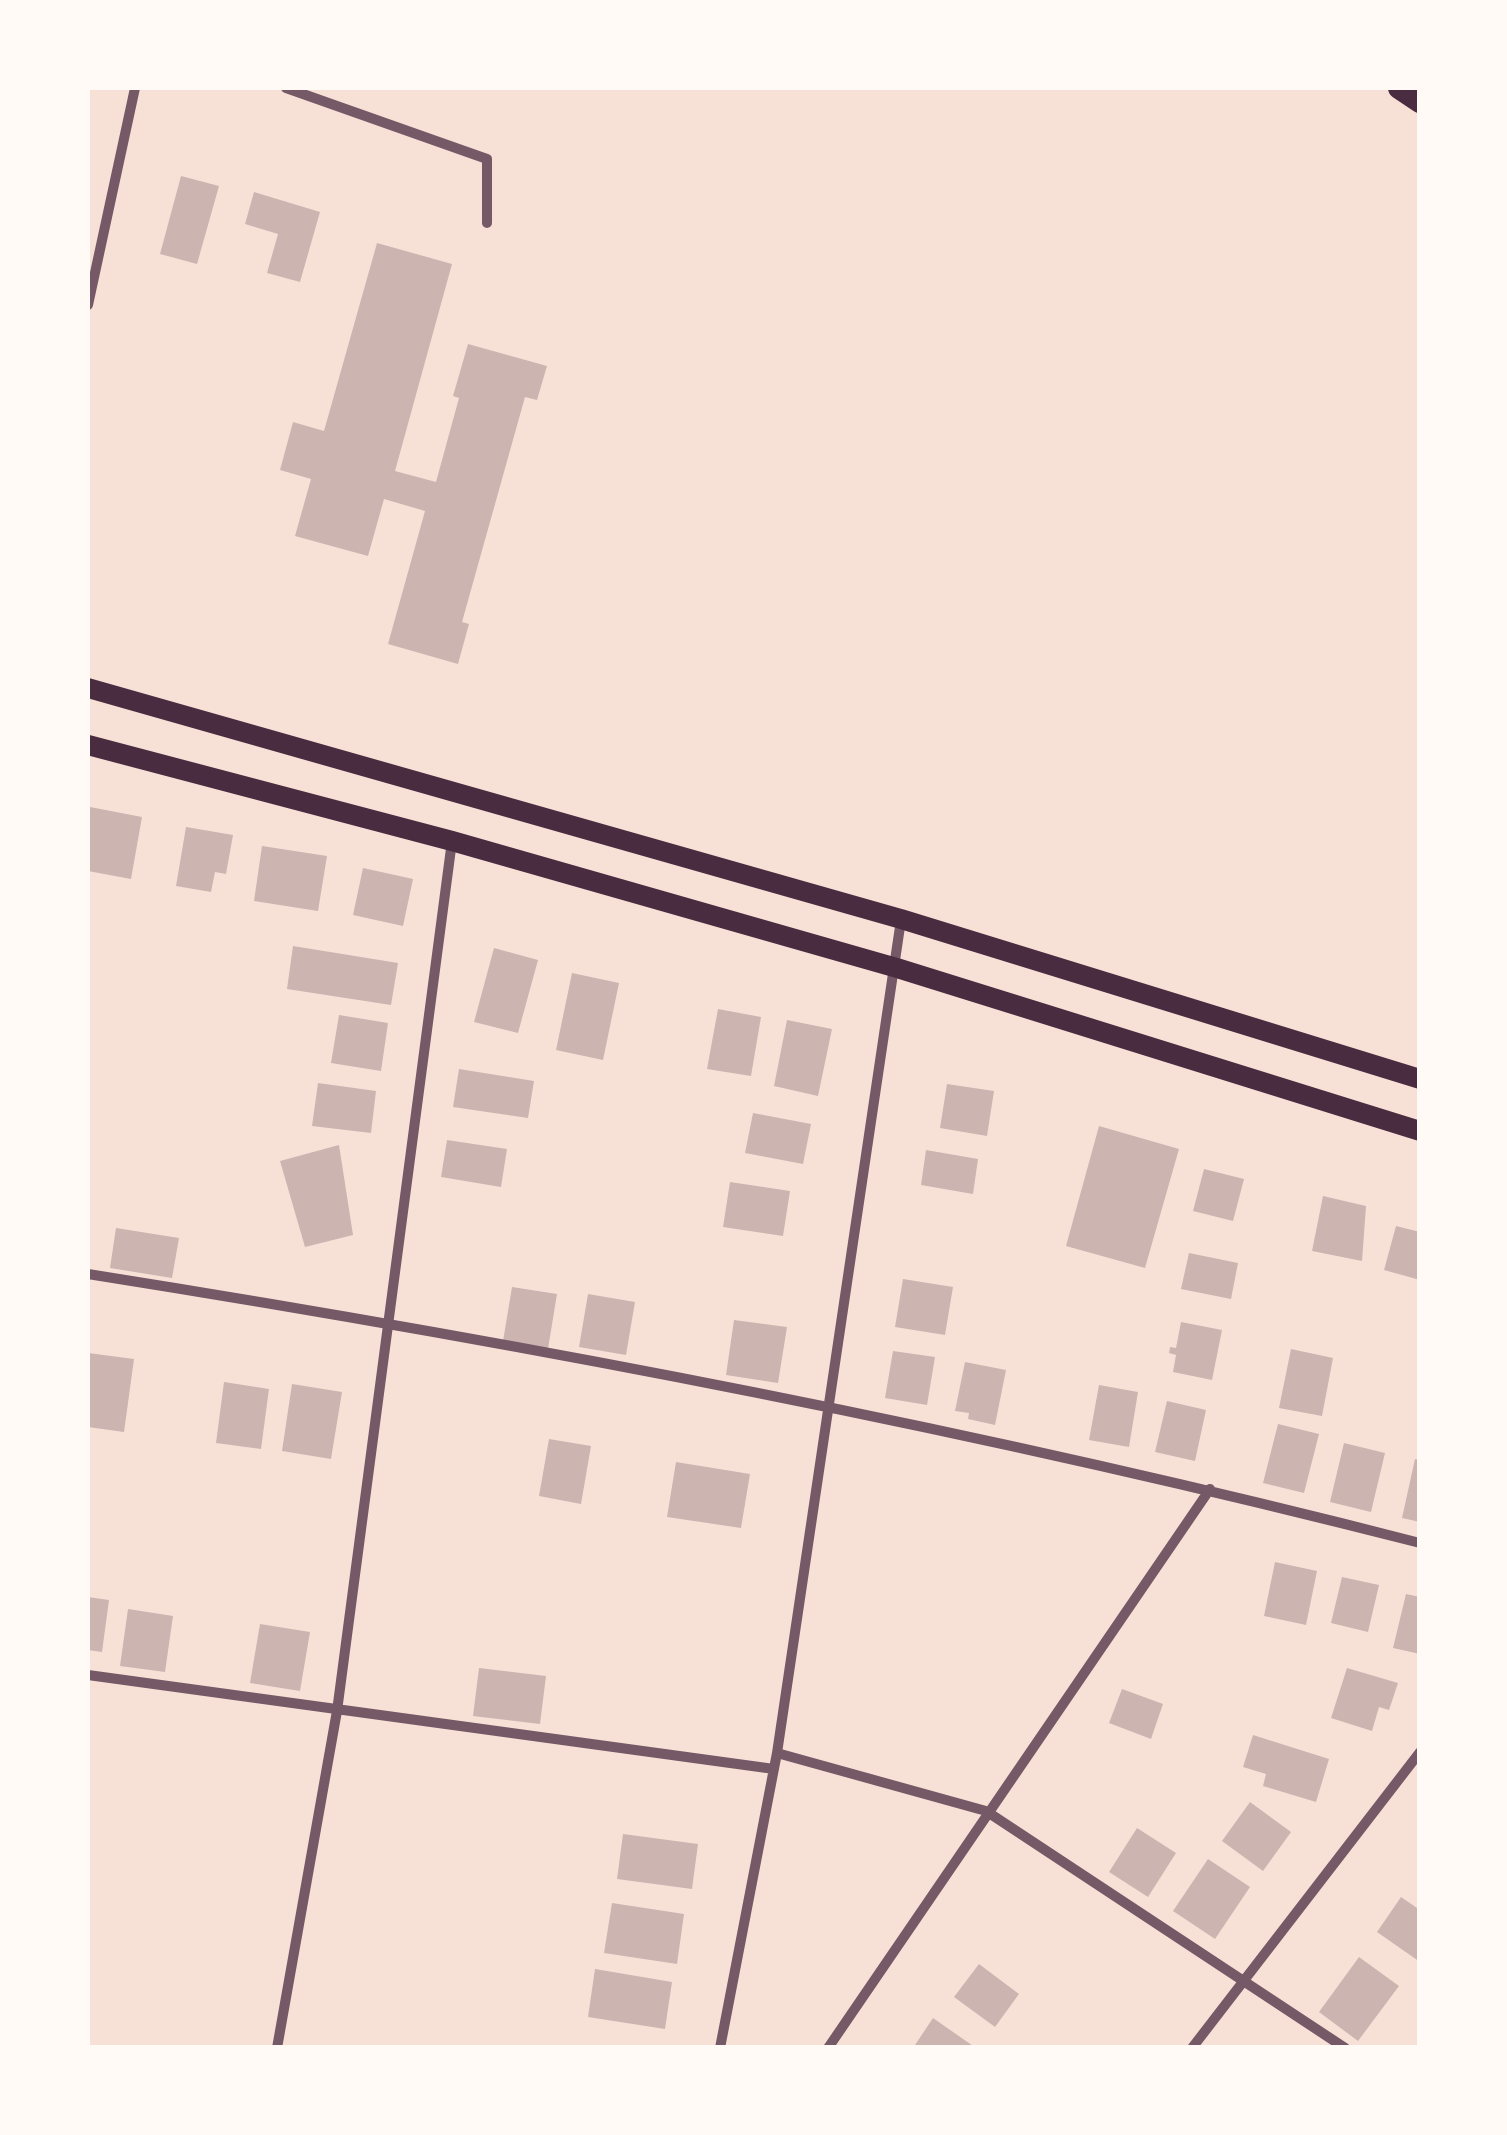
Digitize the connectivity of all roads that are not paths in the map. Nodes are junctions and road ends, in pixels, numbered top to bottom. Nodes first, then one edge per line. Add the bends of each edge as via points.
1 (135, 88) edge
2 (286, 88) edge
3 (1399, 88) edge
4 (1420, 102) edge
5 (487, 223) dead end
6 (88, 305) edge
7 (88, 688) edge
8 (88, 745) edge
9 (452, 841) junction
10 (901, 919) junction
11 (896, 968) junction
12 (1420, 1080) edge
13 (1420, 1131) edge
14 (88, 1274) edge
15 (389, 1322) junction
16 (829, 1406) junction
17 (1210, 1489) junction
18 (1420, 1543) edge
19 (88, 1676) edge
20 (338, 1710) junction
21 (1420, 1752) edge
22 (777, 1753) junction
23 (774, 1768) junction
24 (986, 1810) junction
25 (1242, 1982) junction
26 (277, 2048) edge
27 (720, 2048) edge
28 (828, 2048) edge
29 (1192, 2048) edge
30 (1344, 2048) edge

1 - 6 street
2 - 5 street via 487,159
3 - 4 highway
7 - 10 main road
8 - 9 main road
9 - 11 main road
9 - 15 street
10 - 11 street
10 - 12 main road
11 - 13 main road
11 - 16 street
14 - 15 street
15 - 16 street
15 - 20 street
16 - 17 street
16 - 22 street
17 - 18 street
17 - 24 street
19 - 20 street
20 - 23 street
20 - 26 street
21 - 25 street
22 - 23 street
22 - 24 street
23 - 27 street
24 - 25 street
24 - 28 street
25 - 29 street
25 - 30 street

